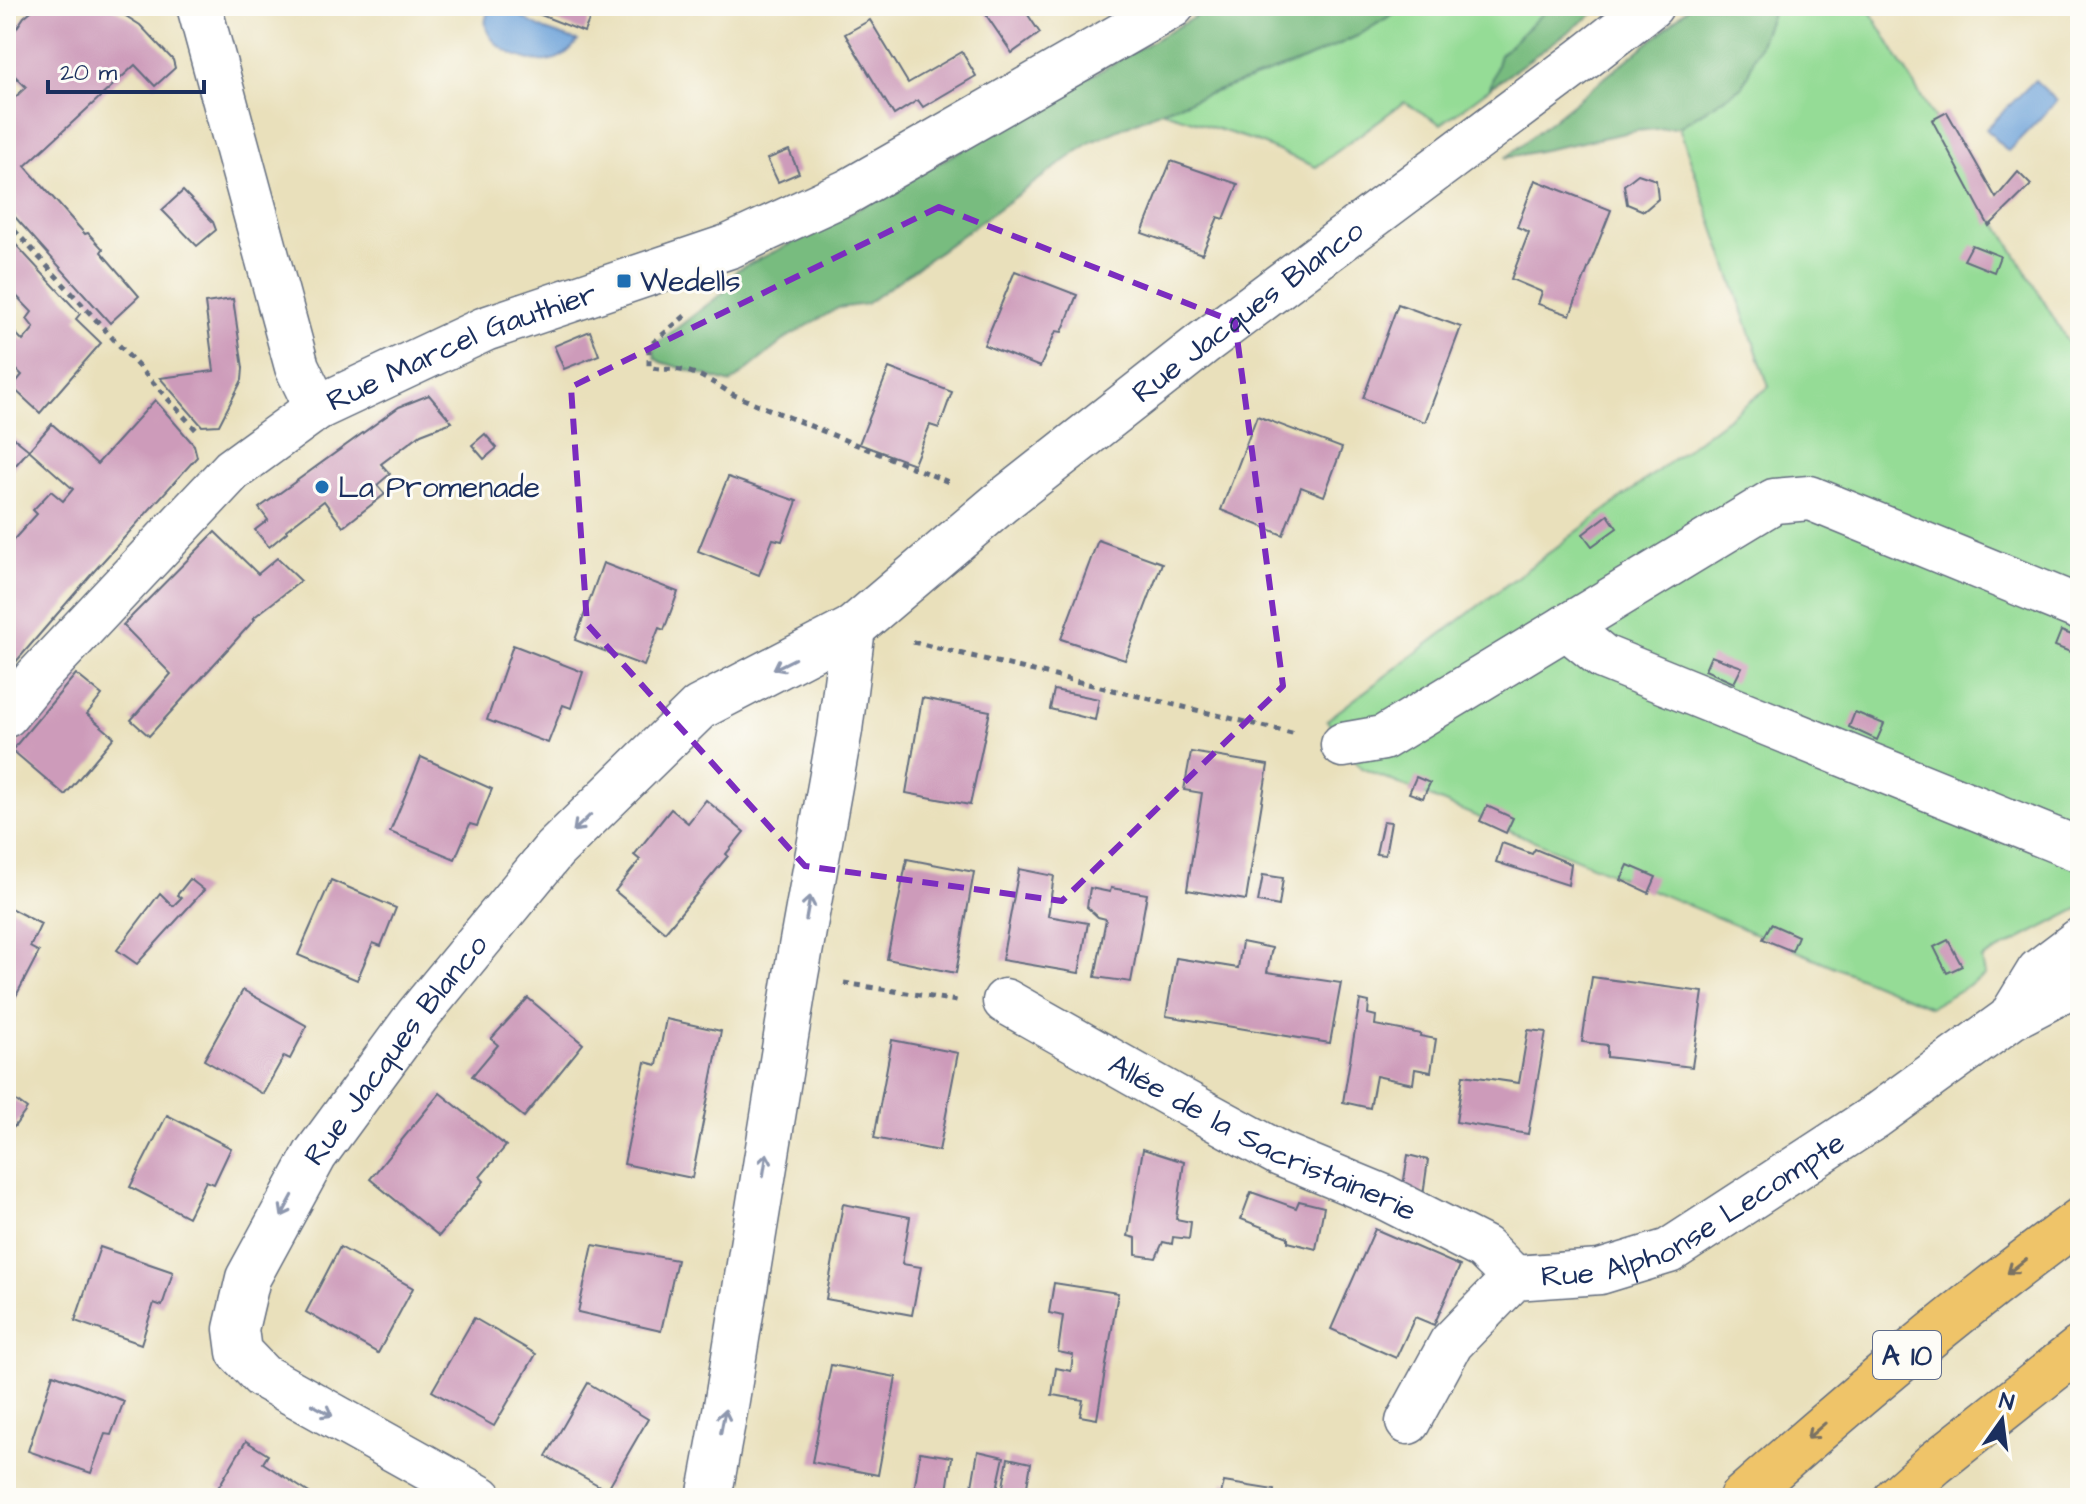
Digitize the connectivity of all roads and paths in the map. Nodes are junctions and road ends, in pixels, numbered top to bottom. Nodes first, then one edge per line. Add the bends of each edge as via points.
1 (199, 6) edge
2 (1172, 6) edge
3 (1651, 6) edge
4 (6, 221) edge
5 (695, 308) dead end
6 (317, 408) junction
7 (232, 470) junction
8 (1000, 503) junction
9 (2080, 608) edge
10 (1566, 627) junction
11 (853, 628) junction
12 (6, 715) edge
13 (1343, 745) joint
14 (2080, 850) edge
15 (2080, 940) edge
16 (796, 975) junction
17 (2080, 982) edge
18 (1005, 1001) joint
19 (2011, 1018) junction
20 (2080, 1220) edge
21 (1514, 1278) junction
22 (2080, 1348) edge
23 (1408, 1422) dead end
24 (481, 1498) edge
25 (709, 1498) edge
26 (1741, 1498) edge
27 (1896, 1498) edge

1 - 6 street via 297,367
2 - 6 street, Rue Marcel Gauthier via 849,191 730,246 485,329
3 - 8 street, Rue Jacques Blanco
4 - 7 path
5 - 8 path via 649,346 649,367 706,378 734,395
6 - 7 street, Rue Marcel Gauthier
7 - 12 street, Rue Marcel Gauthier
8 - 11 street, Rue Jacques Blanco
9 - 10 street via 1810,498 1774,501
10 - 13 street via 1383,738
10 - 14 street via 1603,657
11 - 13 path
16 -> 11 street
11 -> 24 street, Rue Jacques Blanco via 699,708 554,850 417,1016 315,1155 248,1278 236,1329 239,1352 262,1376
15 - 19 street, Rue Alphonse Lecompte via 2039,971
16 - 18 path via 975,1004
25 -> 16 street
17 - 19 street, Rue Alphonse Lecompte
18 - 21 street, Allée de la Sacristainerie via 1280,1154 1384,1197 1484,1248
19 - 21 street, Rue Alphonse Lecompte via 1876,1116 1669,1251 1600,1272
20 -> 26 highway, A 10 via 1868,1386
21 - 23 street, Rue Alphonse Lecompte via 1451,1343
22 - 27 highway

